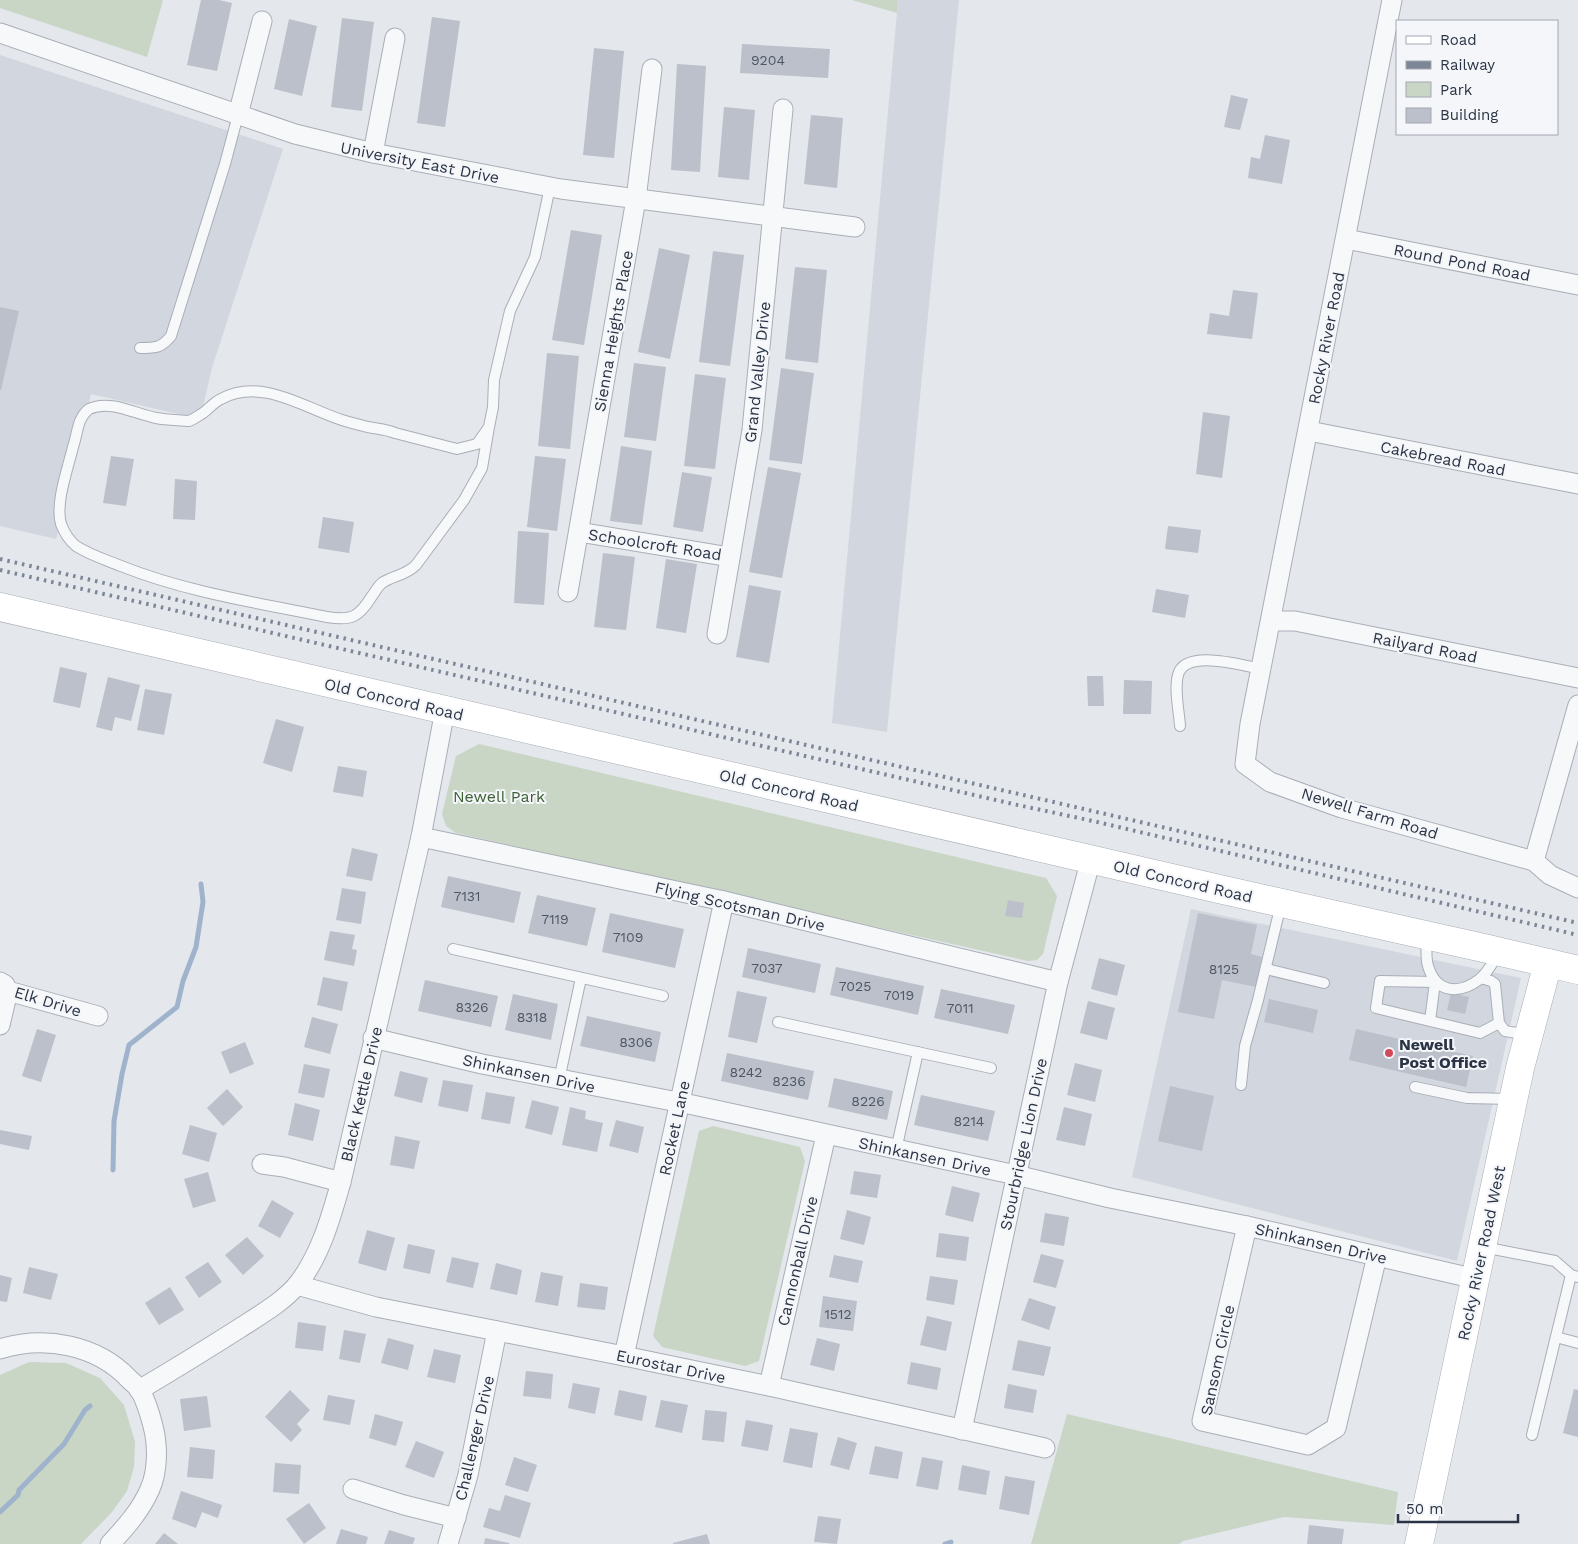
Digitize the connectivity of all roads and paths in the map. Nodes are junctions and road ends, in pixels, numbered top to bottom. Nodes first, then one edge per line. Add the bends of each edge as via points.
1 (1392, 0) edge
2 (262, 21) dead end
3 (0, 33) edge
4 (395, 38) dead end
5 (652, 69) dead end
6 (783, 109) dead end
7 (238, 115) junction
8 (373, 154) junction
9 (550, 187) junction
10 (636, 199) junction
11 (773, 216) junction
12 (855, 227) dead end
13 (1346, 239) junction
14 (1578, 285) edge
15 (140, 348) dead end
16 (489, 426) junction
17 (1309, 431) junction
18 (1578, 484) edge
19 (579, 532) junction
20 (730, 557) junction
21 (568, 592) dead end
22 (0, 608) edge
23 (1271, 621) junction
24 (717, 634) dead end
25 (1261, 673) junction
26 (1578, 678) edge
27 (1578, 706) edge
28 (445, 710) junction
29 (1180, 726) dead end
30 (421, 837) junction
31 (1091, 859) junction
32 (1534, 861) junction
33 (1578, 888) edge
34 (724, 902) junction
35 (1282, 904) junction
36 (1427, 935) junction
37 (453, 949) dead end
38 (1501, 952) junction
39 (1548, 963) junction
40 (1266, 969) junction
41 (1578, 970) edge
42 (581, 978) junction
43 (1481, 978) junction
44 (1058, 982) junction
45 (1434, 982) junction
46 (1324, 983) dead end
47 (4, 986) edge
48 (663, 996) dead end
49 (98, 1016) dead end
50 (1430, 1021) junction
51 (778, 1022) dead end
52 (1499, 1023) junction
53 (0, 1025) edge
54 (1529, 1035) junction
55 (373, 1038) junction
56 (918, 1052) junction
57 (991, 1068) dead end
58 (559, 1080) junction
59 (1241, 1086) dead end
60 (1415, 1087) dead end
61 (1514, 1099) junction
62 (680, 1103) junction
63 (826, 1135) junction
64 (896, 1150) junction
65 (262, 1164) dead end
66 (1016, 1175) junction
67 (341, 1182) junction
68 (1247, 1226) junction
69 (1482, 1247) junction
70 (1376, 1256) junction
71 (1574, 1276) edge
72 (1476, 1279) junction
73 (297, 1285) junction
74 (497, 1331) junction
75 (1556, 1337) junction
76 (1578, 1343) edge
77 (0, 1349) edge
78 (624, 1356) junction
79 (769, 1386) junction
80 (139, 1390) junction
81 (962, 1430) junction
82 (1532, 1435) dead end
83 (1045, 1448) dead end
84 (353, 1489) dead end
85 (456, 1518) junction
86 (110, 1544) edge
87 (448, 1544) edge
88 (1419, 1544) edge

1 - 13 street, Rocky River Road
2 - 7 street
3 - 7 street, University East Drive
4 - 8 street
5 - 10 street, Sienna Heights Place
6 - 11 street, Grand Valley Drive
7 - 8 street, University East Drive via 294,134
7 - 15 lane via 172,336 164,345
8 - 9 street, University East Drive
9 - 10 street, University East Drive
9 - 16 lane via 535,257 510,311 494,380
10 - 11 street, University East Drive
10 - 19 street, Sienna Heights Place
11 - 12 street, University East Drive
11 - 20 street, Grand Valley Drive via 752,430
13 - 14 street, Round Pond Road
13 - 17 street, Rocky River Road
16 - 16 lane via 482,468 464,500 409,572 380,584 363,610 348,618 318,616 142,574 75,545 61,523 64,484 80,420 88,410 96,407 190,421 231,394 269,392 341,420 385,428 457,449 477,444
17 - 18 street, Cakebread Road
17 - 23 street, Rocky River Road
19 - 20 street, Schoolcroft Road
19 - 21 street, Sienna Heights Place
20 - 24 street, Grand Valley Drive
22 - 28 street, Old Concord Road
23 - 25 street, Rocky River Road
23 - 26 street, Railyard Road via 1295,621
25 - 29 lane via 1212,660 1189,662 1178,674
25 - 32 street, Newell Farm Road via 1245,764 1270,782 1342,808
27 - 32 street
28 - 30 street, Black Kettle Drive
28 - 31 street, Old Concord Road
30 - 34 street, Flying Scotsman Drive
30 - 55 street, Black Kettle Drive
31 - 35 street, Old Concord Road
31 - 44 street, Stourbridge Lion Drive
32 - 33 street, Newell Farm Road via 1550,875
34 - 44 street, Flying Scotsman Drive
34 - 62 street, Rocket Lane
35 - 36 street, Old Concord Road
35 - 40 lane
36 - 38 street, Old Concord Road
36 - 45 lane via 1427,965
37 - 42 lane
38 - 39 street, Old Concord Road
38 - 43 lane
39 - 41 street, Old Concord Road
39 - 54 street, Rocky River Road West
40 - 46 lane
40 - 59 lane via 1246,1046
42 - 48 lane
42 - 58 lane
43 - 45 lane via 1458,989 1445,988
43 - 52 lane via 1495,984
44 - 66 street, Stourbridge Lion Drive
45 - 50 lane
45 - 50 lane via 1380,981 1376,1008
47 - 49 street, Elk Drive
47 - 53 street
50 - 52 lane via 1480,1033
51 - 56 lane
52 - 54 lane via 1505,1031
54 - 61 street, Rocky River Road West
55 - 58 street, Shinkansen Drive
55 - 67 street, Black Kettle Drive
56 - 57 lane
56 - 64 lane
58 - 62 street, Shinkansen Drive
60 - 61 lane via 1467,1098
61 - 69 street, Rocky River Road West
62 - 63 street, Shinkansen Drive
62 - 78 street, Rocket Lane
63 - 64 street, Shinkansen Drive
63 - 79 street, Cannonball Drive
64 - 66 street, Shinkansen Drive
65 - 67 street
66 - 68 street, Shinkansen Drive
66 - 81 street, Stourbridge Lion Drive
67 - 73 street, Black Kettle Drive via 327,1230
68 - 70 street, Shinkansen Drive
68 - 70 street, Sansom Circle via 1202,1421 1308,1445 1336,1428
69 - 71 lane via 1555,1261
69 - 72 street, Rocky River Road West
70 - 72 street, Shinkansen Drive
71 - 75 lane
72 - 88 street, Rocky River Road West
73 - 74 street, Eurostar Drive via 376,1307
73 - 80 street, Black Kettle Drive via 273,1307
74 - 78 street, Eurostar Drive
74 - 85 street, Challenger Drive via 468,1475
75 - 76 lane
75 - 82 lane
77 - 80 street via 26,1343 77,1346 120,1369
78 - 79 street, Eurostar Drive
79 - 81 street, Eurostar Drive
80 - 86 street via 156,1435 157,1460 150,1488 125,1528
81 - 83 street, Eurostar Drive
84 - 85 street
85 - 87 street, Challenger Drive

